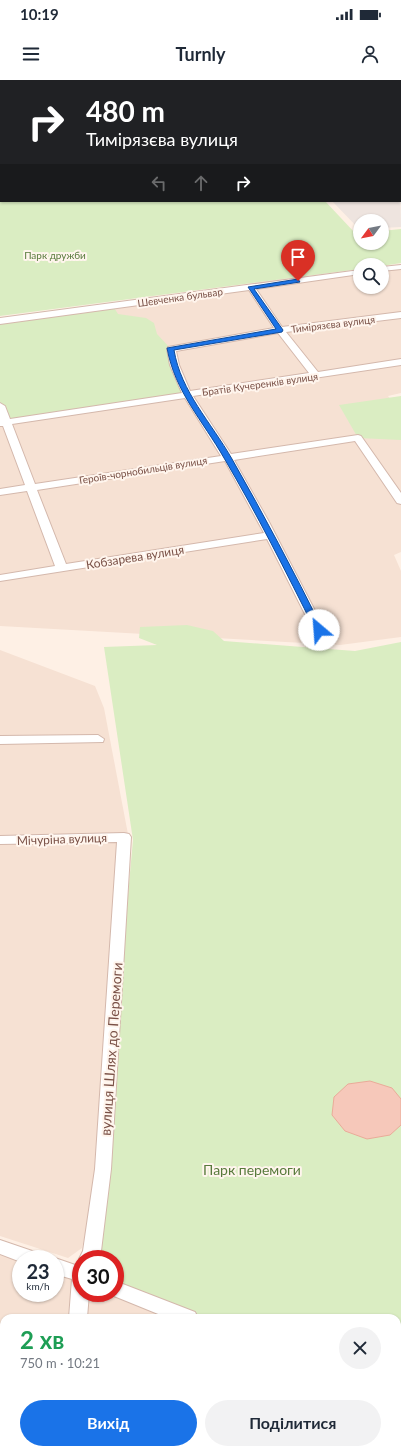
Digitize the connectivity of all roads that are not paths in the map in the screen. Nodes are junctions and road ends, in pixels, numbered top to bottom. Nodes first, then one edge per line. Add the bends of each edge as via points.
1 (0, 80) edge
2 (25, 80) edge
3 (401, 267) edge
4 (389, 268) edge
5 (353, 273) edge
6 (251, 287) junction
7 (401, 315) edge
8 (0, 321) edge
9 (280, 330) junction
10 (401, 362) edge
11 (316, 376) junction
12 (186, 395) junction
13 (0, 406) edge
14 (4, 422) edge
15 (227, 457) junction
16 (31, 487) junction
17 (0, 492) edge
18 (401, 501) edge
19 (270, 535) junction
20 (62, 569) junction
21 (0, 578) edge
22 (319, 630) dead end
23 (98, 739) dead end
24 (0, 740) edge
25 (124, 837) joint
26 (0, 840) edge
27 (0, 1246) edge
28 (12, 1250) edge
29 (92, 1250) edge
30 (124, 1293) edge
31 (79, 1302) edge
32 (78, 1314) edge
33 (179, 1314) edge

1 - 2 street
3 - 4 street
5 - 6 street, Шевченка бульвар
6 - 8 street, Шевченка бульвар
6 - 9 street
7 - 9 street, Тимірязєва вулиця
9 - 11 street
9 - 12 street, Тимірязєва вулиця via 170,348 174,367
10 - 11 street, Братів Кучеренків вулиця
11 - 12 street, Братів Кучеренків вулиця
12 - 14 street, Братів Кучеренків вулиця
12 - 15 street
13 - 14 street
14 - 16 street
15 - 16 street, Героїв-чорнобильців вулиця
15 - 18 street, Героїв-чорнобильців вулиця via 358,438
15 - 19 street
16 - 17 street, Героїв-чорнобильців вулиця
16 - 20 street
19 - 20 street, Кобзарева вулиця
19 - 22 street
20 - 21 street, Кобзарева вулиця
23 - 24 street
25 - 26 street, Мічуріна вулиця
25 - 29 street, вулиця Шлях до Перемоги via 103,1169
27 - 28 street
30 - 33 street
31 - 32 street

